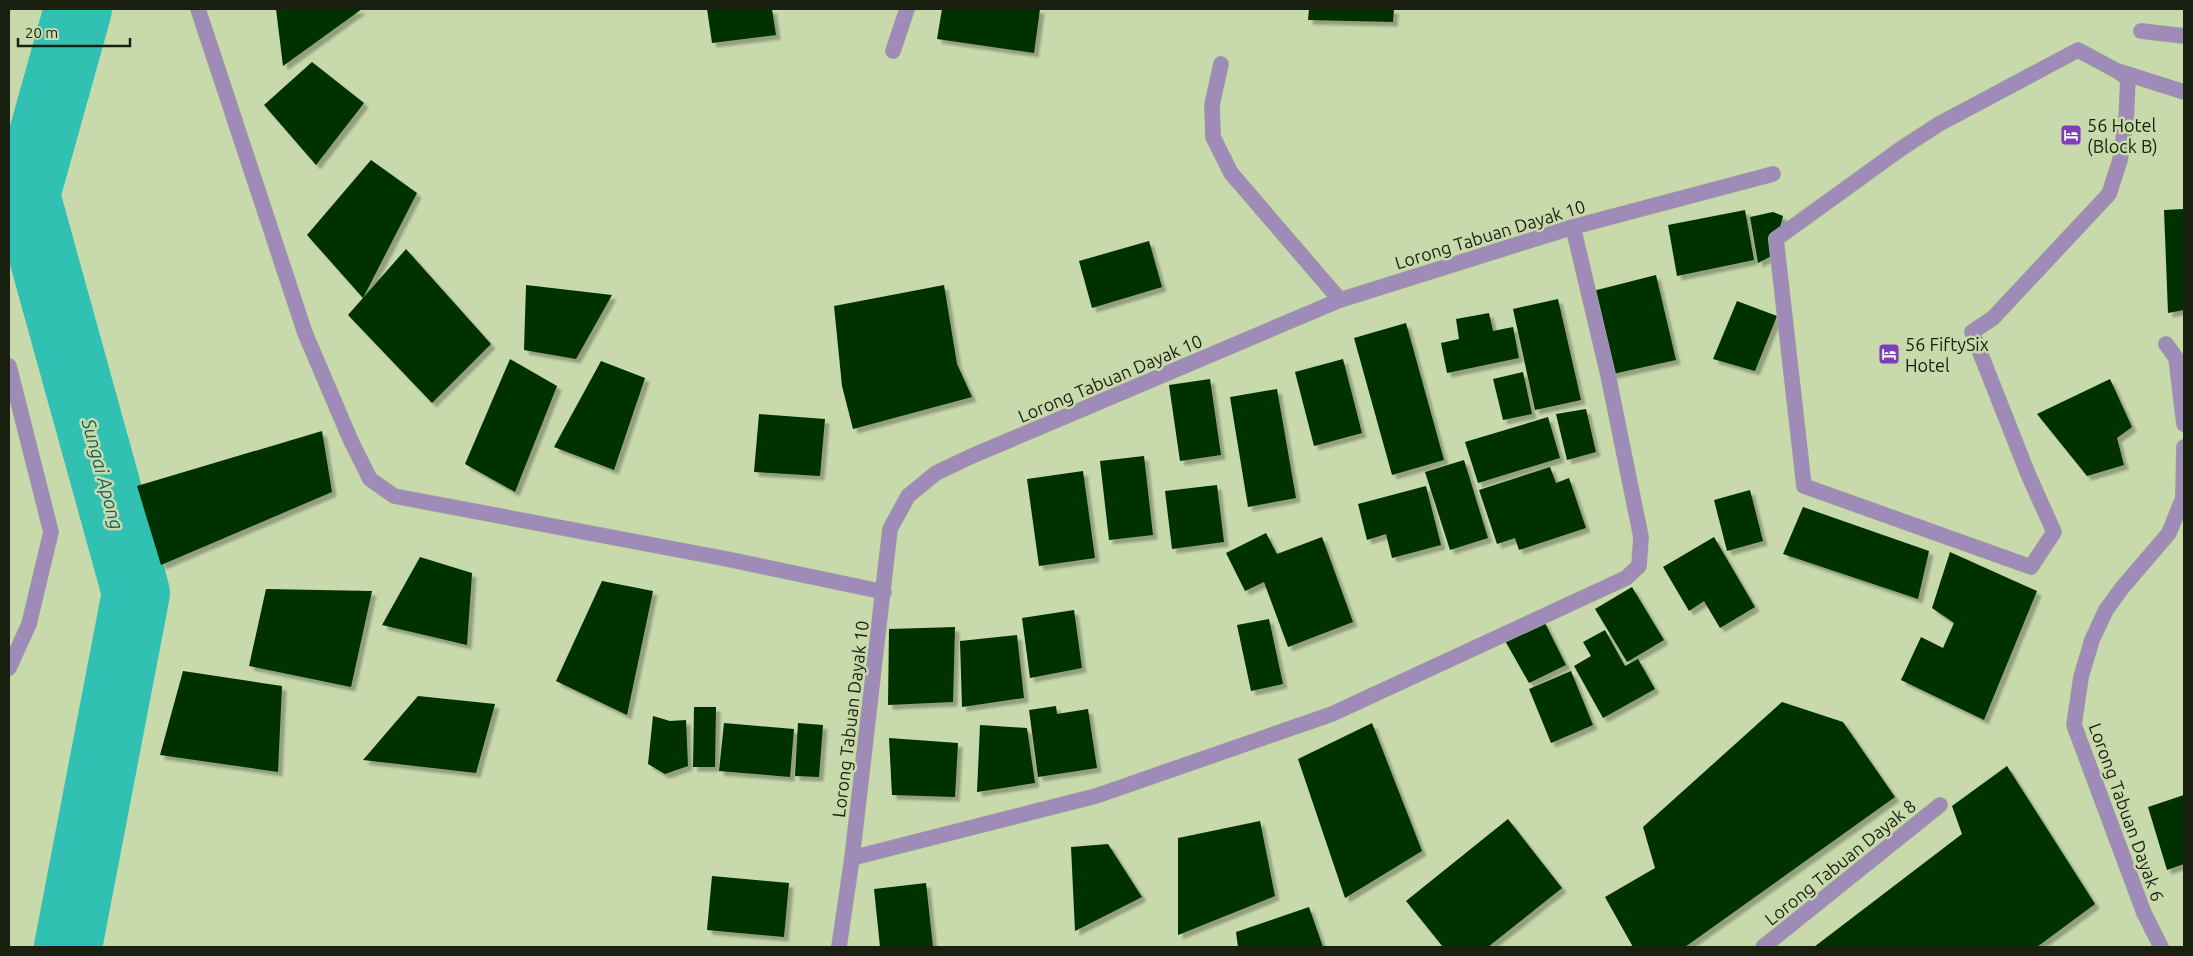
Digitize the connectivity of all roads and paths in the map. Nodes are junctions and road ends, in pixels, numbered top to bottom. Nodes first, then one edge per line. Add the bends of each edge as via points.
1 (198, 9) edge
2 (907, 9) edge
3 (2141, 31) dead end
4 (2184, 36) edge
5 (893, 51) dead end
6 (1221, 64) dead end
7 (2119, 72) junction
8 (2184, 92) edge
9 (1773, 174) dead end
10 (1573, 228) junction
11 (1340, 300) junction
12 (2166, 344) dead end
13 (9, 366) edge
14 (2184, 424) edge
15 (2184, 447) edge
16 (884, 592) junction
17 (9, 668) edge
18 (1940, 806) dead end
19 (852, 858) junction
20 (839, 947) edge
21 (1763, 947) edge
22 (2161, 947) edge

1 - 16 street via 305,333 370,479 394,496
2 - 5 street
3 - 4 street
6 - 11 street via 1212,105 1213,136 1227,166
7 - 7 street via 2078,50 1939,124 1776,239 1804,486 2031,567 2054,532 1972,332 1993,318 2109,194 2120,160 2126,122 2128,79
7 - 8 street
9 - 10 street, Lorong Tabuan Dayak 10
10 - 11 street, Lorong Tabuan Dayak 10
10 - 19 street via 1608,375 1641,537 1639,566 1626,578 1332,714 1096,796
11 - 16 street, Lorong Tabuan Dayak 10 via 936,473 908,496 890,528
12 - 14 street via 2176,358
13 - 17 street via 51,532 29,624
15 - 22 street, Lorong Tabuan Dayak 6 via 2183,498 2169,533 2106,610 2080,677 2074,725 2144,913
16 - 19 street, Lorong Tabuan Dayak 10
18 - 21 street, Lorong Tabuan Dayak 8
19 - 20 street, Lorong Tabuan Dayak 10

